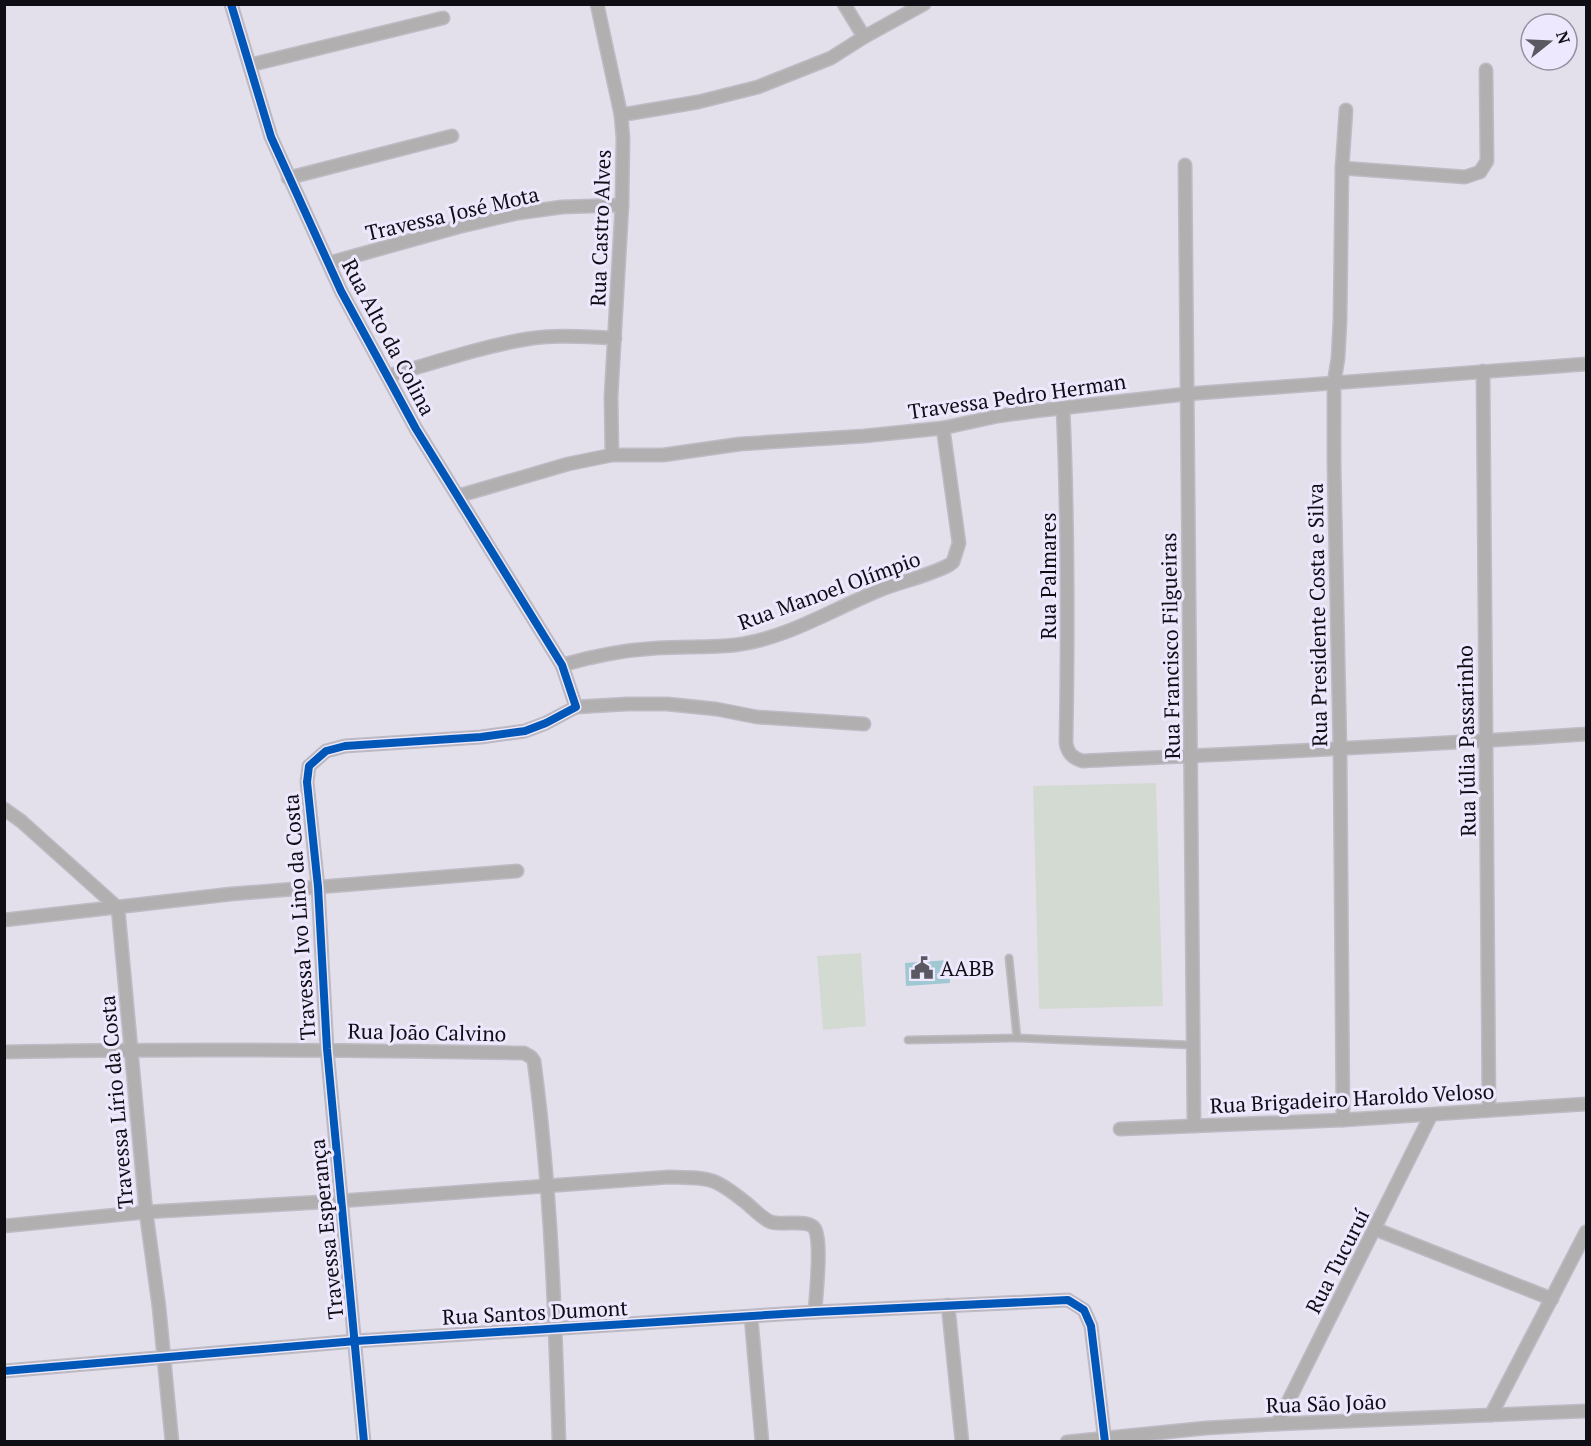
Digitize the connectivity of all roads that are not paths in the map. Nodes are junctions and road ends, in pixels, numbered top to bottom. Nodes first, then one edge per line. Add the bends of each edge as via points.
1 (231, 4) edge
2 (597, 4) edge
3 (844, 4) edge
4 (924, 4) edge
5 (443, 18) dead end
6 (864, 37) junction
7 (250, 65) junction
8 (1486, 70) dead end
9 (1346, 110) dead end
10 (621, 115) junction
11 (452, 136) dead end
12 (1185, 165) dead end
13 (1342, 168) junction
14 (288, 178) junction
15 (621, 205) junction
16 (329, 263) junction
17 (615, 338) junction
18 (1587, 364) edge
19 (1483, 371) junction
20 (388, 376) junction
21 (1334, 382) junction
22 (1186, 394) junction
23 (1063, 408) junction
24 (943, 428) junction
25 (612, 454) junction
26 (458, 496) junction
27 (562, 665) junction
28 (576, 707) junction
29 (864, 724) dead end
30 (1587, 734) edge
31 (1486, 741) junction
32 (1340, 750) junction
33 (1191, 757) junction
34 (4, 809) edge
35 (517, 871) dead end
36 (318, 886) junction
37 (118, 908) junction
38 (4, 920) edge
39 (1009, 958) dead end
40 (1017, 1038) junction
41 (908, 1040) dead end
42 (1191, 1045) junction
43 (131, 1049) junction
44 (327, 1049) junction
45 (4, 1052) edge
46 (1587, 1104) edge
47 (1490, 1110) junction
48 (1431, 1115) junction
49 (1342, 1120) junction
50 (1194, 1126) junction
51 (1120, 1129) dead end
52 (548, 1185) junction
53 (340, 1201) junction
54 (146, 1212) junction
55 (4, 1226) edge
56 (1375, 1229) junction
57 (1587, 1232) edge
58 (1552, 1299) junction
59 (948, 1305) junction
60 (814, 1312) junction
61 (751, 1317) junction
62 (556, 1329) junction
63 (356, 1341) junction
64 (164, 1356) junction
65 (4, 1371) edge
66 (1587, 1411) edge
67 (1491, 1415) junction
68 (1277, 1424) junction
69 (1104, 1440) edge
70 (172, 1442) edge
71 (364, 1442) edge
72 (559, 1442) edge
73 (762, 1442) edge
74 (962, 1442) edge
75 (1067, 1442) edge

1 - 7 street, Rua Alto da Colina
2 - 10 street, Rua Castro Alves
3 - 6 street
4 - 6 street
5 - 7 street
6 - 10 street via 831,58 758,87
7 - 14 street, Rua Alto da Colina via 271,137
8 - 13 street via 1487,161 1480,172 1465,177
9 - 13 street, Rua Presidente Costa e Silva
10 - 15 street, Rua Castro Alves
11 - 14 street
12 - 22 street, Rua Francisco Filgueiras
13 - 21 street, Rua Presidente Costa e Silva via 1340,321
14 - 16 street, Rua Alto da Colina
15 - 16 street, Travessa José Mota via 518,213
15 - 17 street, Rua Castro Alves
16 - 20 street, Rua Alto da Colina
17 - 20 street via 528,339
17 - 25 street, Rua Castro Alves
18 - 19 street, Travessa Pedro Herman
19 - 21 street, Travessa Pedro Herman
19 - 31 street, Rua Júlia Passarinho
20 - 26 street, Rua Alto da Colina
21 - 22 street, Travessa Pedro Herman
21 - 32 street, Rua Presidente Costa e Silva
22 - 23 street, Travessa Pedro Herman
22 - 33 street, Rua Francisco Filgueiras
23 - 24 street, Travessa Pedro Herman
23 - 33 street, Rua Palmares via 1068,501 1069,753 1083,761
24 - 25 street, Travessa Pedro Herman via 740,444 663,455
24 - 27 street, Rua Manoel Olímpio via 959,543 950,565 754,642 656,648
25 - 26 street, Travessa Pedro Herman
26 - 27 street, Rua Alto da Colina
27 - 28 street
28 - 29 street via 667,704 757,717
28 - 36 street, Travessa Ivo Lino da Costa via 525,731 345,746 320,755 309,766 308,782
30 - 31 street
31 - 32 street
31 - 47 street, Rua Júlia Passarinho
32 - 33 street
32 - 49 street, Rua Presidente Costa e Silva
33 - 42 street, Rua Francisco Filgueiras
34 - 37 street
35 - 36 street
36 - 37 street
36 - 44 street, Travessa Ivo Lino da Costa
37 - 38 street
37 - 43 street, Travessa Lírio da Costa
39 - 40 lane
40 - 41 lane
40 - 42 lane
42 - 50 street, Rua Francisco Filgueiras
43 - 44 street, Rua João Calvino
43 - 45 street, Rua João Calvino
43 - 54 street, Travessa Lírio da Costa
44 - 52 street, Rua João Calvino via 531,1056
44 - 53 street, Travessa Esperança
46 - 47 street, Rua Brigadeiro Haroldo Veloso
47 - 48 street, Rua Brigadeiro Haroldo Veloso
48 - 49 street, Rua Brigadeiro Haroldo Veloso
48 - 56 street, Rua Tucuruí
49 - 50 street, Rua Brigadeiro Haroldo Veloso
50 - 51 street, Rua Brigadeiro Haroldo Veloso
52 - 53 street
52 - 60 street via 703,1178 728,1187 767,1221 809,1223 818,1239
52 - 62 street
53 - 54 street
53 - 63 street, Travessa Esperança
54 - 55 street
54 - 64 street, Travessa Lírio da Costa
56 - 58 street
56 - 68 street, Rua Tucuruí
57 - 58 street
58 - 67 street
59 - 60 street, Rua Santos Dumont
59 - 69 street, Rua Santos Dumont via 1068,1300 1084,1310 1091,1326
59 - 74 street
60 - 61 street, Rua Santos Dumont
61 - 62 street, Rua Santos Dumont
61 - 73 street
62 - 63 street, Rua Santos Dumont
62 - 72 street
63 - 64 street, Rua Santos Dumont
63 - 71 street, Travessa Esperança
64 - 65 street, Rua Santos Dumont
64 - 70 street, Travessa Lírio da Costa
66 - 67 street, Rua São João
67 - 68 street, Rua São João
68 - 69 street, Rua São João
69 - 75 street, Rua São João

